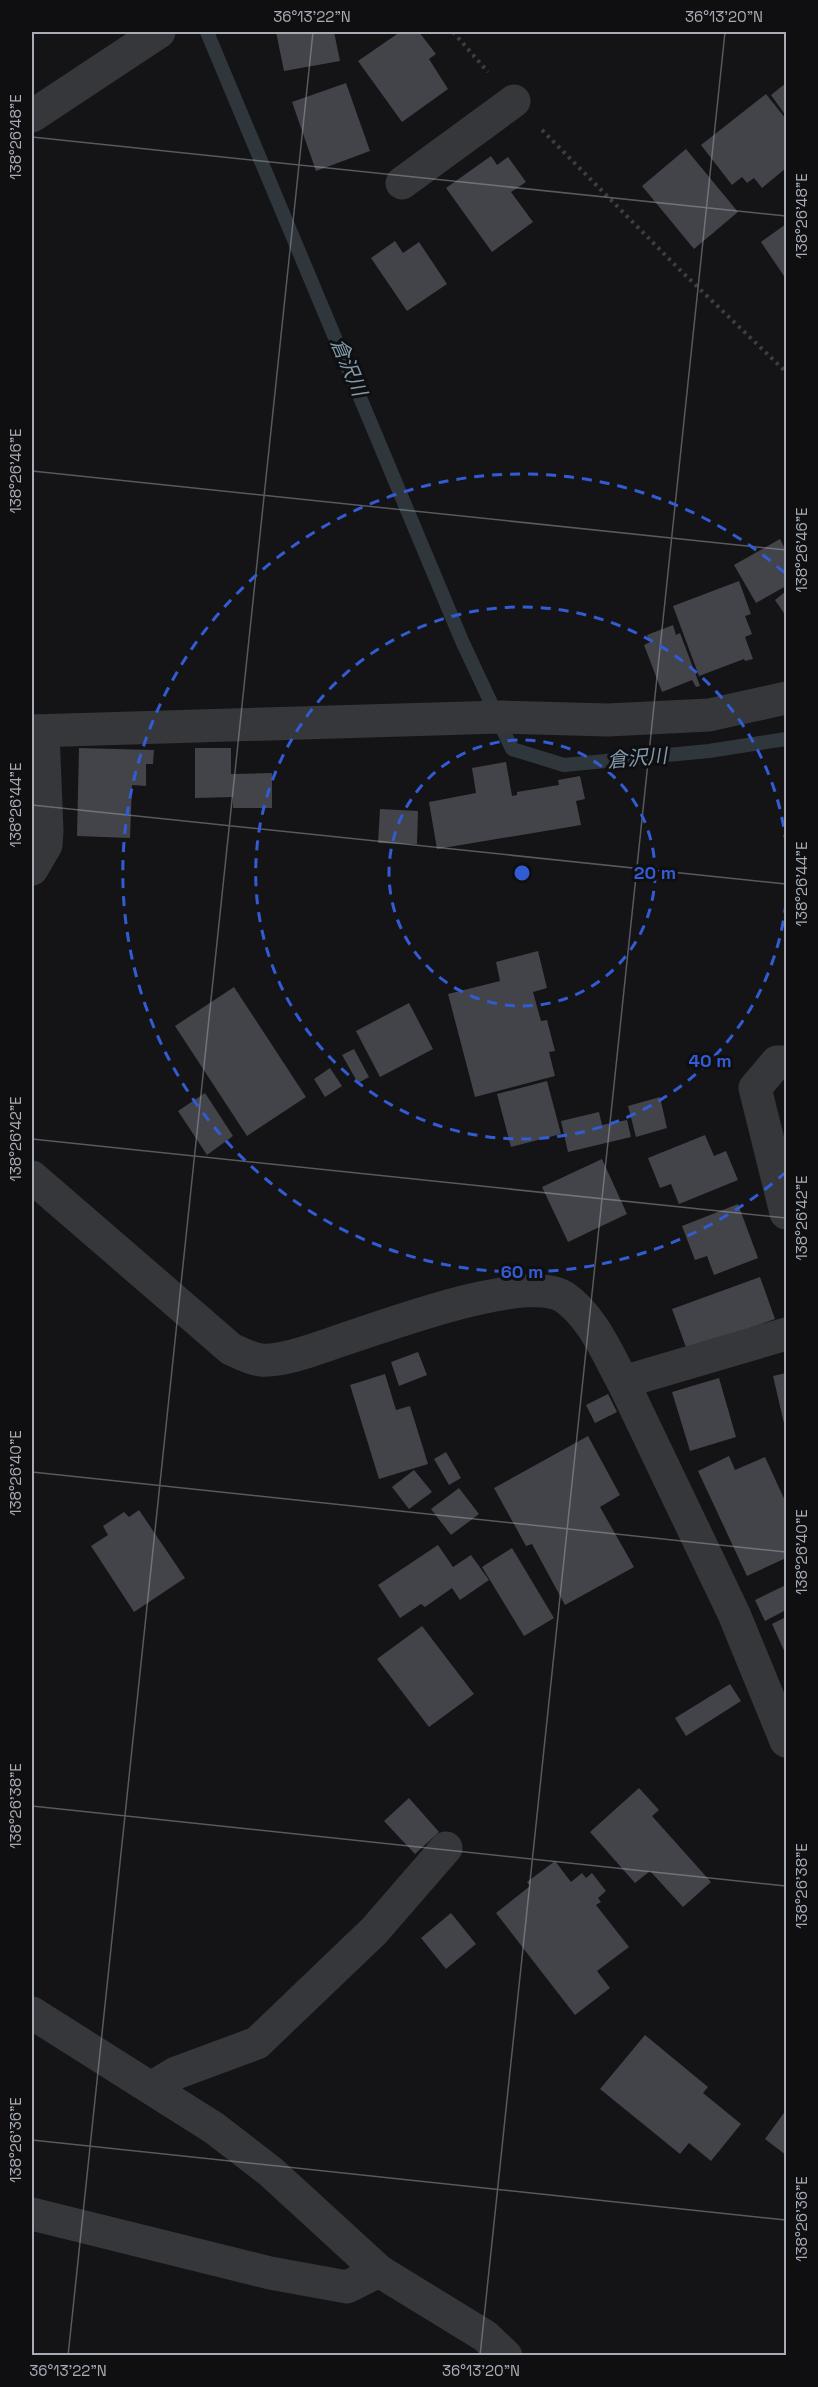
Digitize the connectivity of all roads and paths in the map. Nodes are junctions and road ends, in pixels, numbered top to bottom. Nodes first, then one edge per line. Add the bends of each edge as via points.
1 (159, 32) edge
2 (453, 32) edge
3 (513, 101) junction
4 (32, 116) edge
5 (402, 183) dead end
6 (786, 372) edge
7 (786, 698) edge
8 (37, 731) edge
9 (32, 869) edge
10 (786, 1062) edge
11 (32, 1177) edge
12 (786, 1213) edge
13 (786, 1334) edge
14 (623, 1382) junction
15 (786, 1742) edge
16 (446, 1848) dead end
17 (32, 2013) edge
18 (151, 2088) junction
19 (32, 2214) edge
20 (379, 2271) junction
21 (506, 2355) edge

1 - 4 street
2 - 3 path
3 - 5 street
3 - 6 path
7 - 8 street via 709,715 608,720 501,717
8 - 9 street via 47,831 46,845
10 - 12 street via 777,1062 755,1088
11 - 14 street via 231,1349 261,1360 299,1354 427,1312 512,1291 540,1289 562,1295 579,1309
13 - 14 street
14 - 15 street via 734,1614
16 - 18 street via 374,1931 257,2043 176,2073
17 - 18 street
18 - 20 street via 214,2128 271,2172
19 - 20 street via 270,2273 347,2287
20 - 21 street via 485,2337

